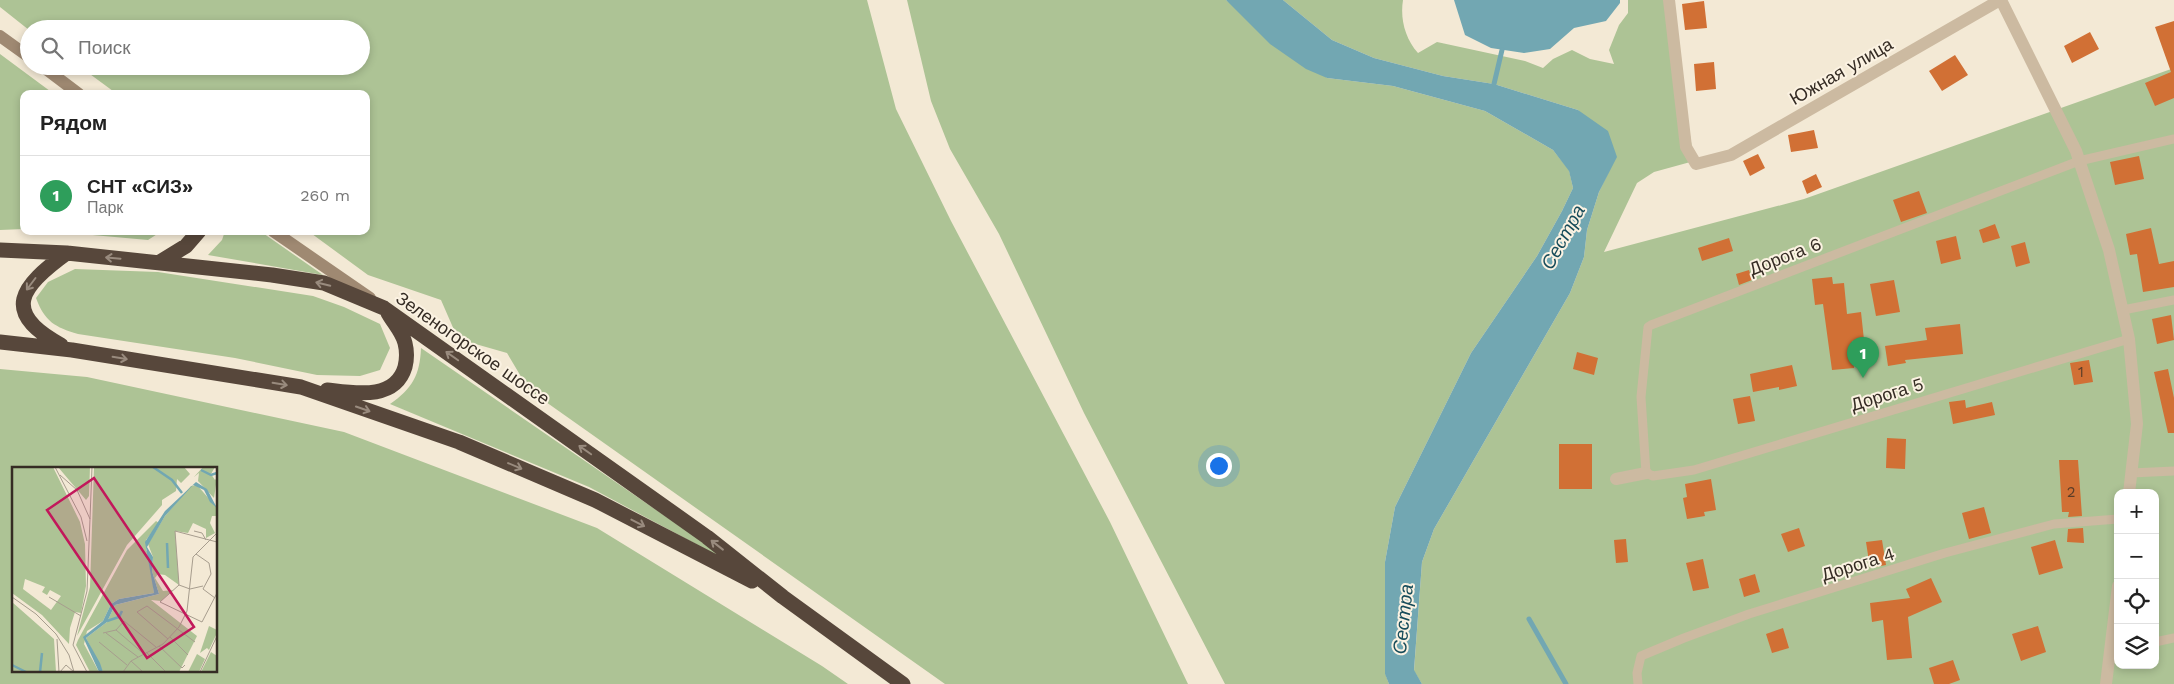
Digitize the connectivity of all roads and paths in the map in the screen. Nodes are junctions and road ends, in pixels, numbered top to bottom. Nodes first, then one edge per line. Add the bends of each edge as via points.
1 (1669, 0) edge
2 (2001, 0) edge
3 (0, 36) edge
4 (20, 50) edge
5 (54, 75) edge
6 (75, 90) edge
7 (2174, 139) edge
8 (2079, 161) junction
9 (195, 235) edge
10 (280, 235) edge
11 (0, 250) edge
12 (67, 253) junction
13 (160, 262) junction
14 (2174, 300) edge
15 (384, 308) junction
16 (2123, 310) junction
17 (2129, 339) junction
18 (0, 342) edge
19 (72, 350) junction
20 (301, 387) junction
21 (2174, 471) edge
22 (2131, 472) junction
23 (1650, 475) junction
24 (1616, 479) dead end
25 (2129, 489) edge
26 (2114, 519) edge
27 (782, 597) junction
28 (2174, 638) edge
29 (2159, 641) edge
30 (2114, 651) edge
31 (903, 684) edge
32 (1638, 684) edge
33 (2105, 684) edge

1 - 2 street, Южная улица via 1686,147 1696,164 1731,155
2 - 8 street
3 - 4 main road
5 - 6 main road
7 - 8 lane
8 - 16 street via 2109,250
8 - 23 lane, Дорога 6 via 1648,327 1641,397
9 - 13 highway via 186,246
10 - 15 main road
11 - 12 highway, Зеленогорское шоссе
13 -> 12 highway, Зеленогорское шоссе
12 -> 19 highway via 27,287 22,302 25,318 39,334
15 -> 13 highway, Зеленогорское шоссе via 324,283
14 - 16 lane
15 - 20 highway via 405,342 407,360 403,374 389,388 365,394
27 -> 15 highway, Зеленогорское шоссе via 708,537
16 - 17 street
17 - 22 street via 2137,424
17 - 23 lane, Дорога 5 via 1694,470
18 - 19 highway, Зеленогорское шоссе
19 -> 20 highway, Зеленогорское шоссе
20 -> 27 highway, Зеленогорское шоссе via 459,442 595,500
21 - 22 lane
22 - 25 street
23 - 24 street
26 - 32 lane, Дорога 4 via 2054,524 1945,553 1749,614 1641,656
27 - 31 highway, Зеленогорское шоссе
28 - 29 lane
30 - 33 street

